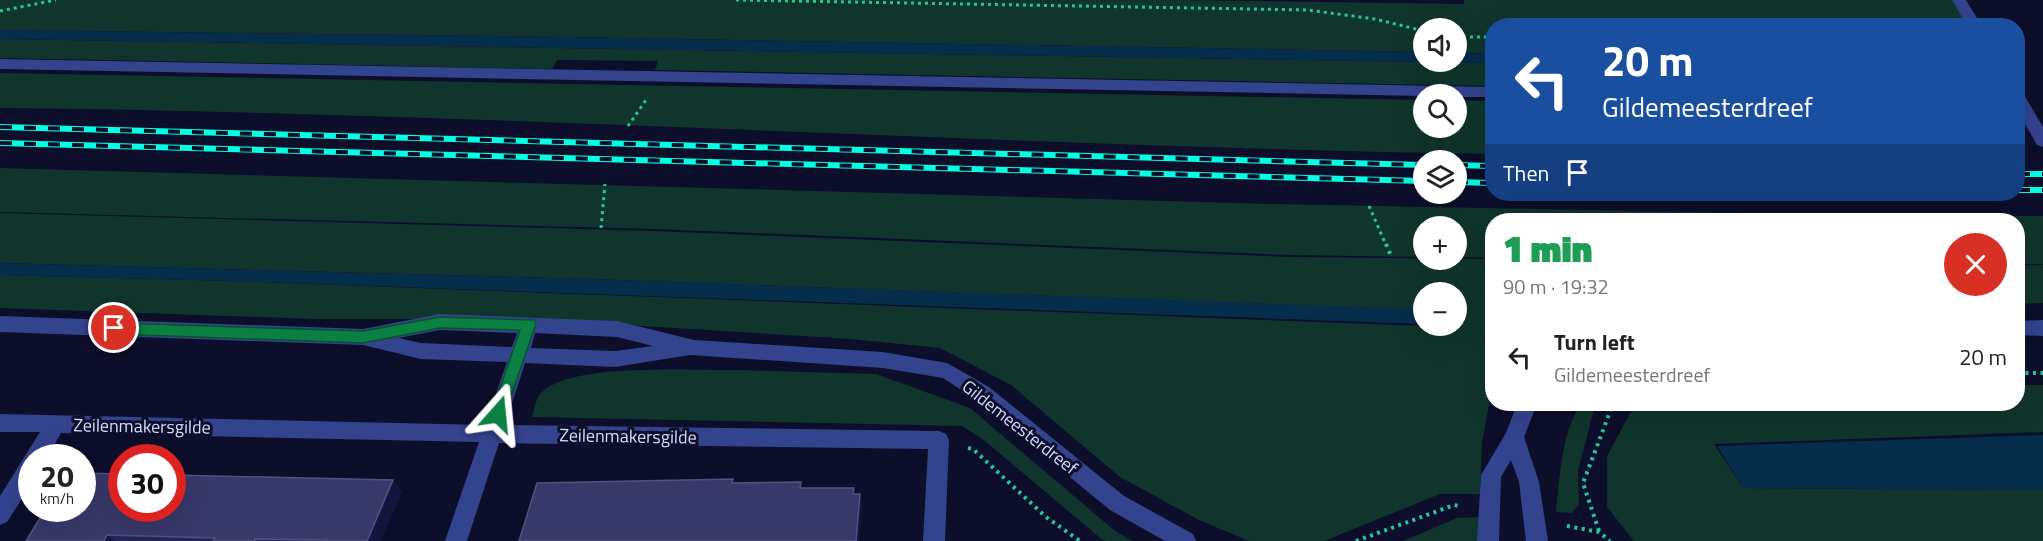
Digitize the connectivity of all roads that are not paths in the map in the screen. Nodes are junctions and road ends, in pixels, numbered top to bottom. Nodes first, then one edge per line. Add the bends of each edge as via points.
1 (1959, 0) edge
2 (1970, 18) edge
3 (0, 64) edge
4 (1485, 92) edge
5 (2025, 111) edge
6 (2043, 141) edge
7 (0, 324) edge
8 (529, 324) junction
9 (2025, 328) edge
10 (2043, 328) edge
11 (363, 337) junction
12 (694, 348) junction
13 (518, 355) junction
14 (1524, 411) edge
15 (0, 423) edge
16 (56, 424) junction
17 (492, 434) junction
18 (1514, 437) junction
19 (44, 444) edge
20 (18, 486) edge
21 (0, 515) edge
22 (456, 541) edge
23 (934, 541) edge
24 (1185, 541) edge
25 (1488, 541) edge
26 (1537, 541) edge

1 - 2 street
3 - 4 street
5 - 6 street
7 - 11 street, Gildemeesterdreef
8 - 11 street, Gildemeesterdreef via 440,322
8 - 12 street, Gildemeesterdreef via 617,328
8 - 13 street
9 - 10 street
11 - 13 street, Gildemeesterdreef via 421,351
12 - 13 street, Gildemeesterdreef via 615,359
12 - 24 street, Gildemeesterdreef via 883,360 947,371 982,393 1117,503
13 - 17 street
14 - 18 street
15 - 16 street, Zeilenmakersgilde
16 - 17 street, Zeilenmakersgilde
16 - 19 street
17 - 22 street
17 - 23 street, Zeilenmakersgilde via 939,440
18 - 25 street via 1491,475
18 - 26 street via 1529,482
20 - 21 street

